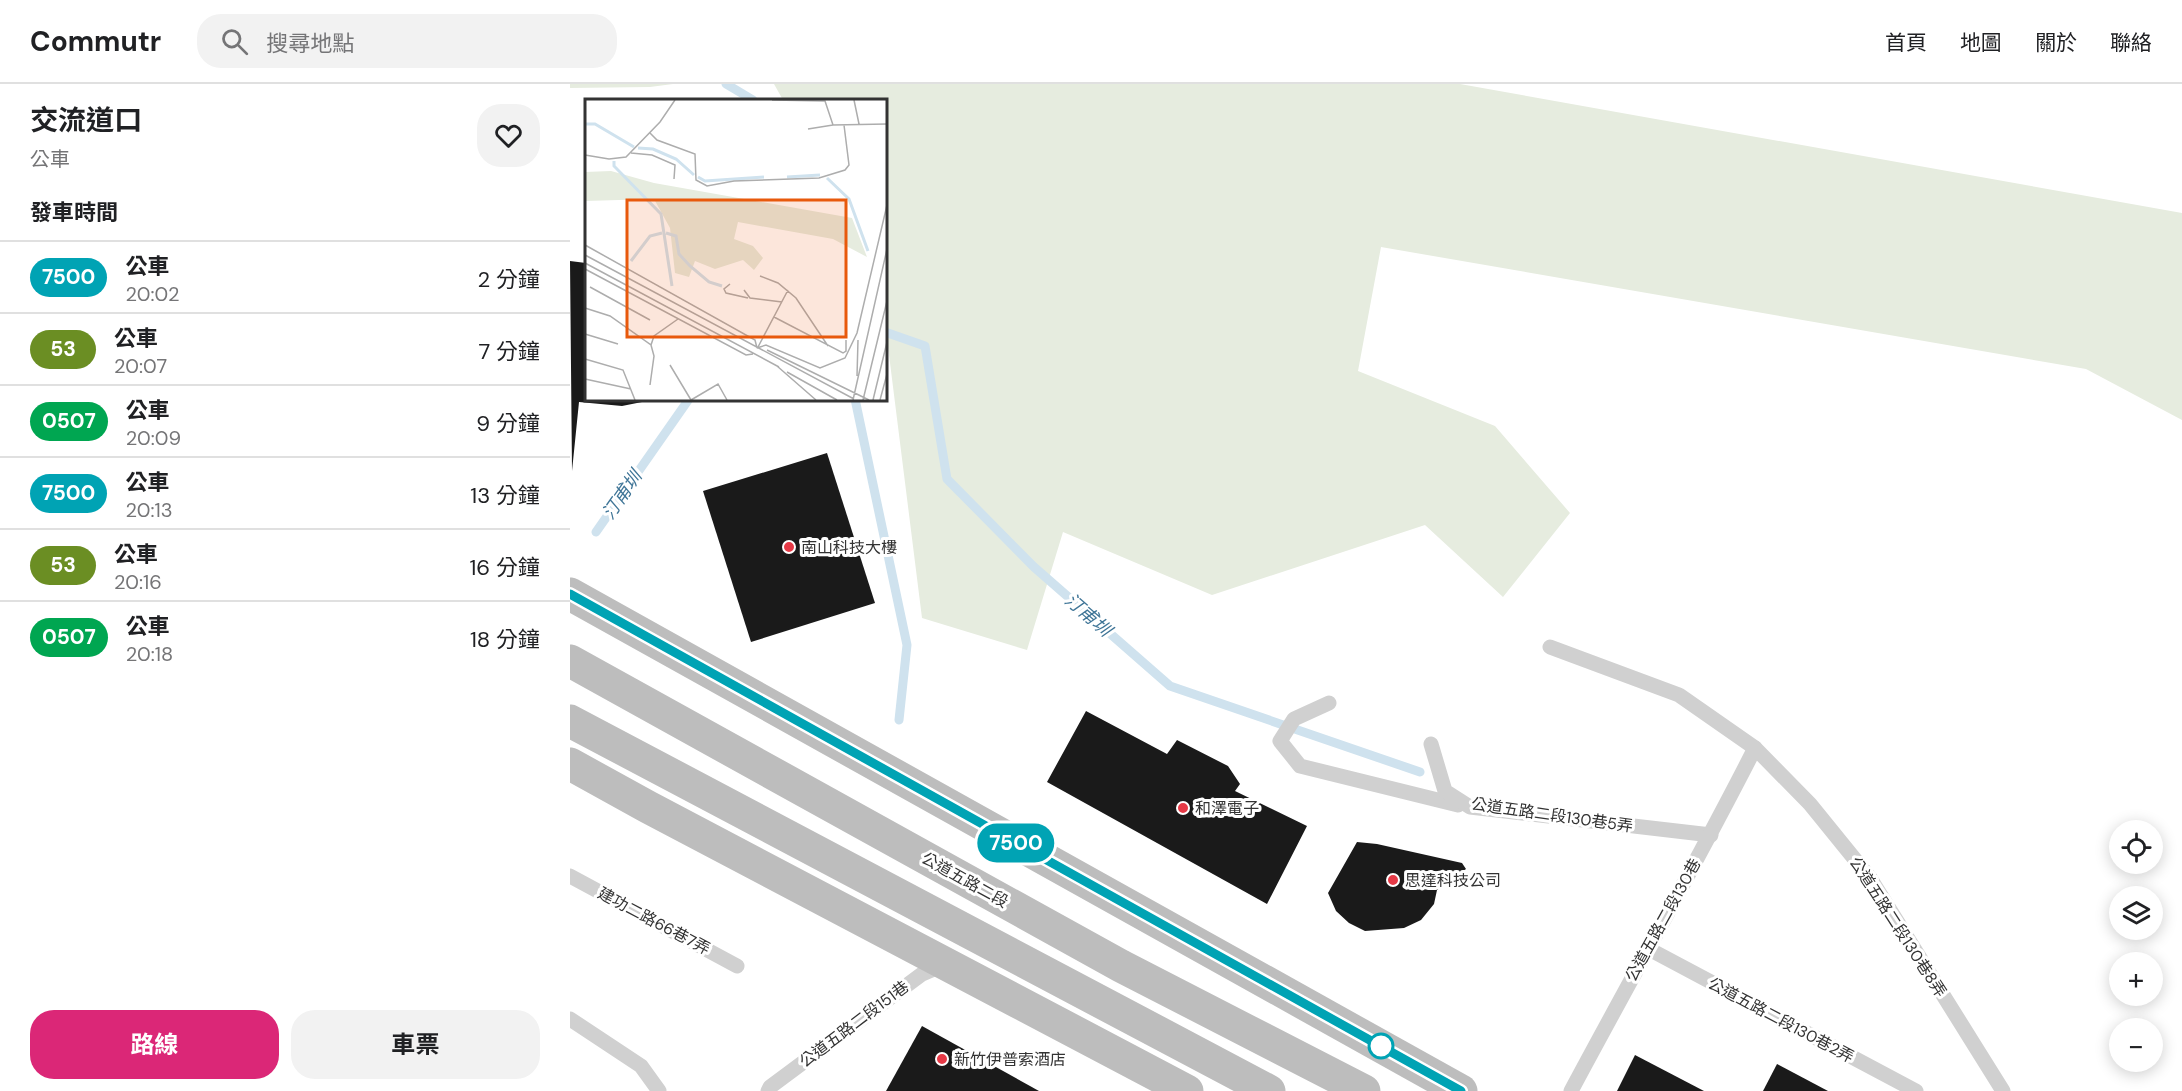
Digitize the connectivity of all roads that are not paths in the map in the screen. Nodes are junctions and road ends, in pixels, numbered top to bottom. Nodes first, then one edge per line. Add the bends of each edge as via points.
1 (570, 594) edge
2 (1550, 646) dead end
3 (570, 661) edge
4 (1329, 703) dead end
5 (570, 721) edge
6 (1431, 744) dead end
7 (1755, 748) junction
8 (570, 764) edge
9 (1470, 807) junction
10 (1711, 835) junction
11 (570, 876) edge
12 (1647, 948) junction
13 (946, 964) junction
14 (737, 966) dead end
15 (570, 1019) edge
16 (659, 1091) edge
17 (768, 1091) edge
18 (1187, 1091) edge
19 (1269, 1091) edge
20 (1364, 1091) edge
21 (1461, 1091) edge
22 (1571, 1091) edge
23 (1916, 1091) edge
24 (2002, 1091) edge

1 - 21 street
2 - 7 lane, 公道五路二段130巷8弄 via 1679,695
3 - 20 street, 公道五路二段 via 1121,966
4 - 9 lane via 1294,719 1280,741 1300,766
5 - 19 street
6 - 9 lane, 公道五路二段130巷5弄 via 1445,791
7 - 10 lane, 公道五路二段130巷
7 - 24 lane, 公道五路二段130巷8弄 via 1810,804 1870,878
8 - 13 street
9 - 10 lane, 公道五路二段130巷5弄
10 - 12 lane, 公道五路二段130巷
11 - 14 lane, 建功二路66巷7弄
12 - 22 lane, 公道五路二段130巷
12 - 23 lane, 公道五路二段130巷2弄
13 - 17 lane, 公道五路二段151巷 via 922,974
13 - 18 street
15 - 16 lane via 642,1066

